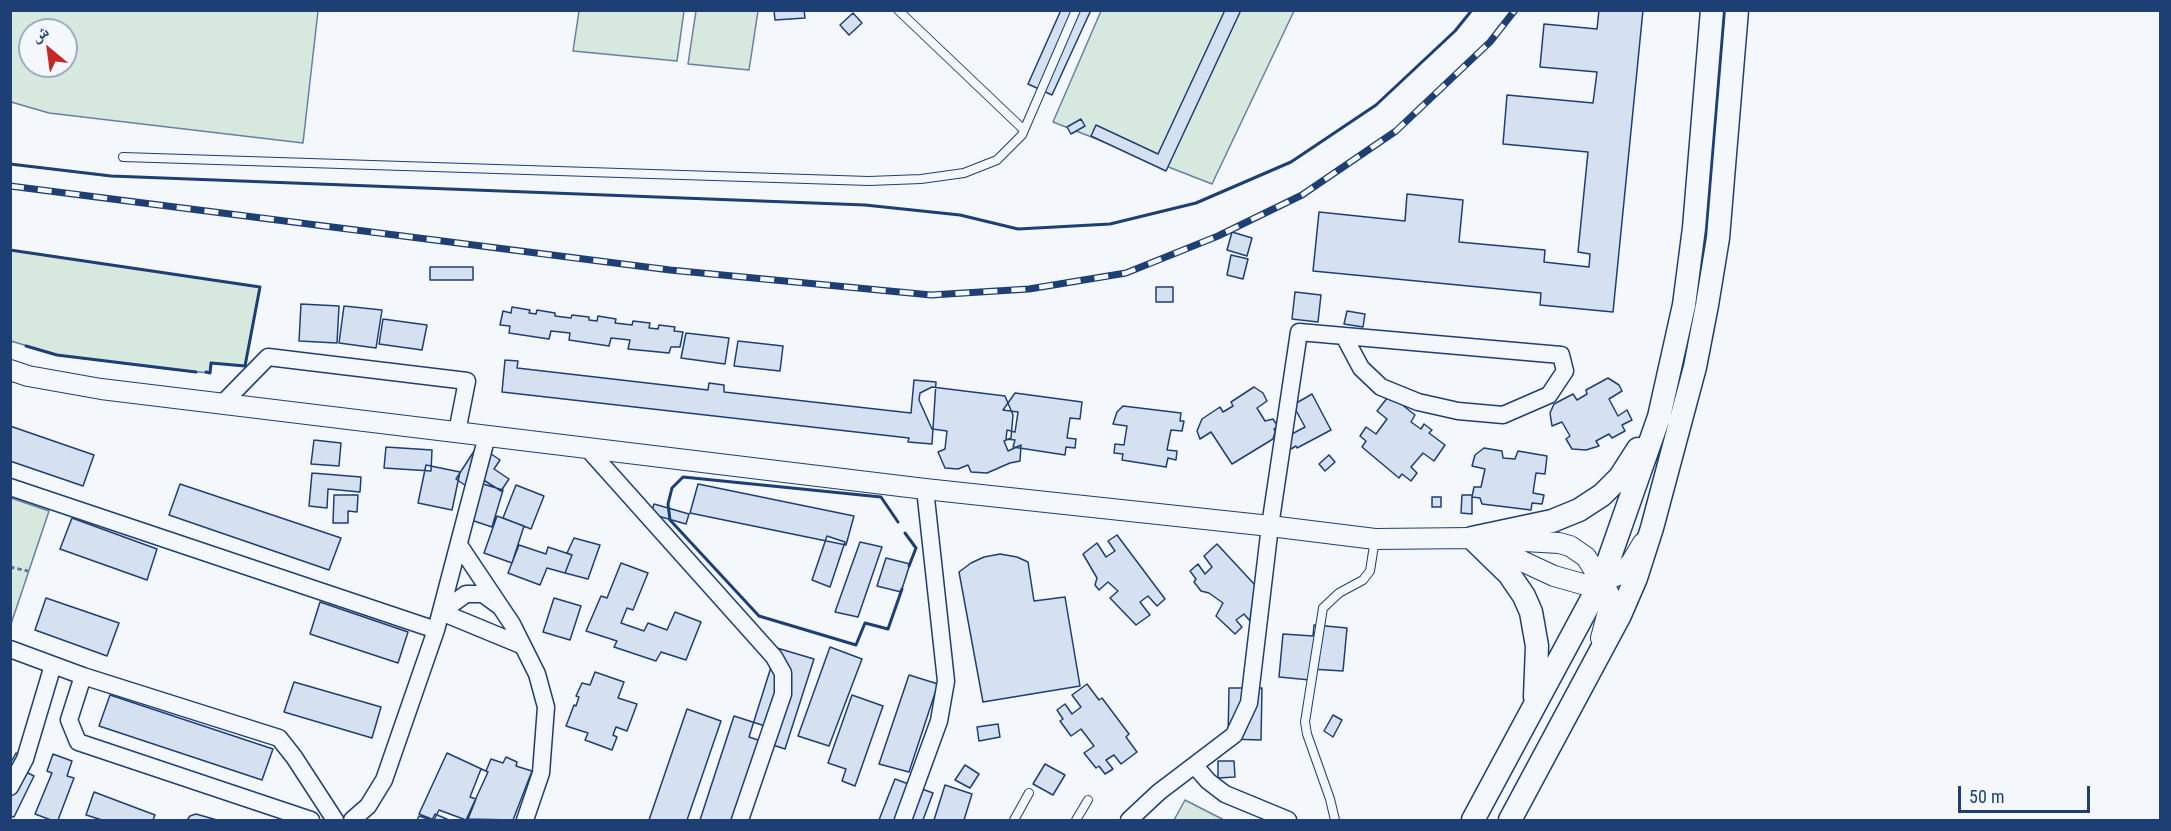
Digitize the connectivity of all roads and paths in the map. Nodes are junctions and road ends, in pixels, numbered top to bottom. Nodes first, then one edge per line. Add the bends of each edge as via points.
1 (898, 10) edge
2 (1076, 10) edge
3 (1712, 10) edge
4 (1737, 10) edge
5 (1024, 130) junction
6 (123, 157) dead end
7 (1345, 338) junction
8 (10, 370) edge
9 (222, 404) junction
10 (1659, 417) junction
11 (457, 432) junction
12 (487, 436) junction
13 (587, 448) junction
14 (10, 487) edge
15 (925, 489) junction
16 (1270, 526) junction
17 (1652, 528) junction
18 (1472, 538) junction
19 (1375, 539) junction
20 (459, 545) junction
21 (10, 567) edge
22 (28, 572) dead end
23 (1601, 582) junction
24 (504, 609) junction
25 (441, 612) junction
26 (436, 630) junction
27 (521, 645) junction
28 (10, 649) edge
29 (1595, 661) junction
30 (53, 665) junction
31 (82, 676) junction
32 (1534, 705) junction
33 (18, 760) edge
34 (1195, 766) junction
35 (10, 786) edge
36 (1029, 793) dead end
37 (1088, 800) dead end
38 (311, 820) edge
39 (335, 820) edge
40 (352, 820) edge
41 (525, 820) edge
42 (740, 820) edge
43 (903, 820) edge
44 (1014, 820) edge
45 (1076, 820) edge
46 (1129, 820) edge
47 (1288, 820) edge
48 (1335, 820) edge
49 (1473, 820) edge
50 (1510, 820) edge

1 - 5 lane
2 - 5 lane
3 - 10 main road via 1684,305
4 - 17 main road via 1718,238 1695,368
5 - 6 lane via 997,160 964,173 869,181
7 - 7 street via 1561,355 1565,371 1549,395 1503,415 1458,411 1418,402 1381,387 1361,368
7 - 16 street via 1299,332
8 - 9 street via 101,389
9 - 11 street
9 - 11 street via 268,357 298,368 401,379 466,381
10 - 18 main road via 1620,477 1579,510 1552,521
10 - 23 main road
11 - 12 street
12 - 13 street
12 - 20 street
13 - 15 street
13 - 42 street via 774,657 783,673 783,694
14 - 26 street
15 - 16 street
15 - 43 street via 946,681 939,721
16 - 19 street
16 - 34 street via 1249,703 1234,735
17 - 23 street via 1625,569
17 - 29 main road via 1636,578
18 - 19 street
18 - 23 street via 1565,580 1586,585
18 - 23 street via 1570,546 1586,556
18 - 32 main road via 1509,574 1530,612 1537,646
19 - 48 lane via 1370,571 1323,608 1305,722
20 - 24 street
20 - 25 street
21 - 22 path
23 - 29 street via 1610,604
23 - 32 main road
24 - 25 street via 483,594 466,594
24 - 27 street
25 - 26 street
25 - 27 street
26 - 40 street via 384,780 368,806
27 - 41 street via 537,674 546,706 541,773
28 - 30 street
29 - 50 main road
30 - 31 street
30 - 33 street
31 - 38 street via 69,720 78,742
31 - 39 street via 279,738
32 - 49 main road
33 - 35 street
34 - 46 street
34 - 47 street via 1224,794
36 - 44 lane
37 - 45 lane

